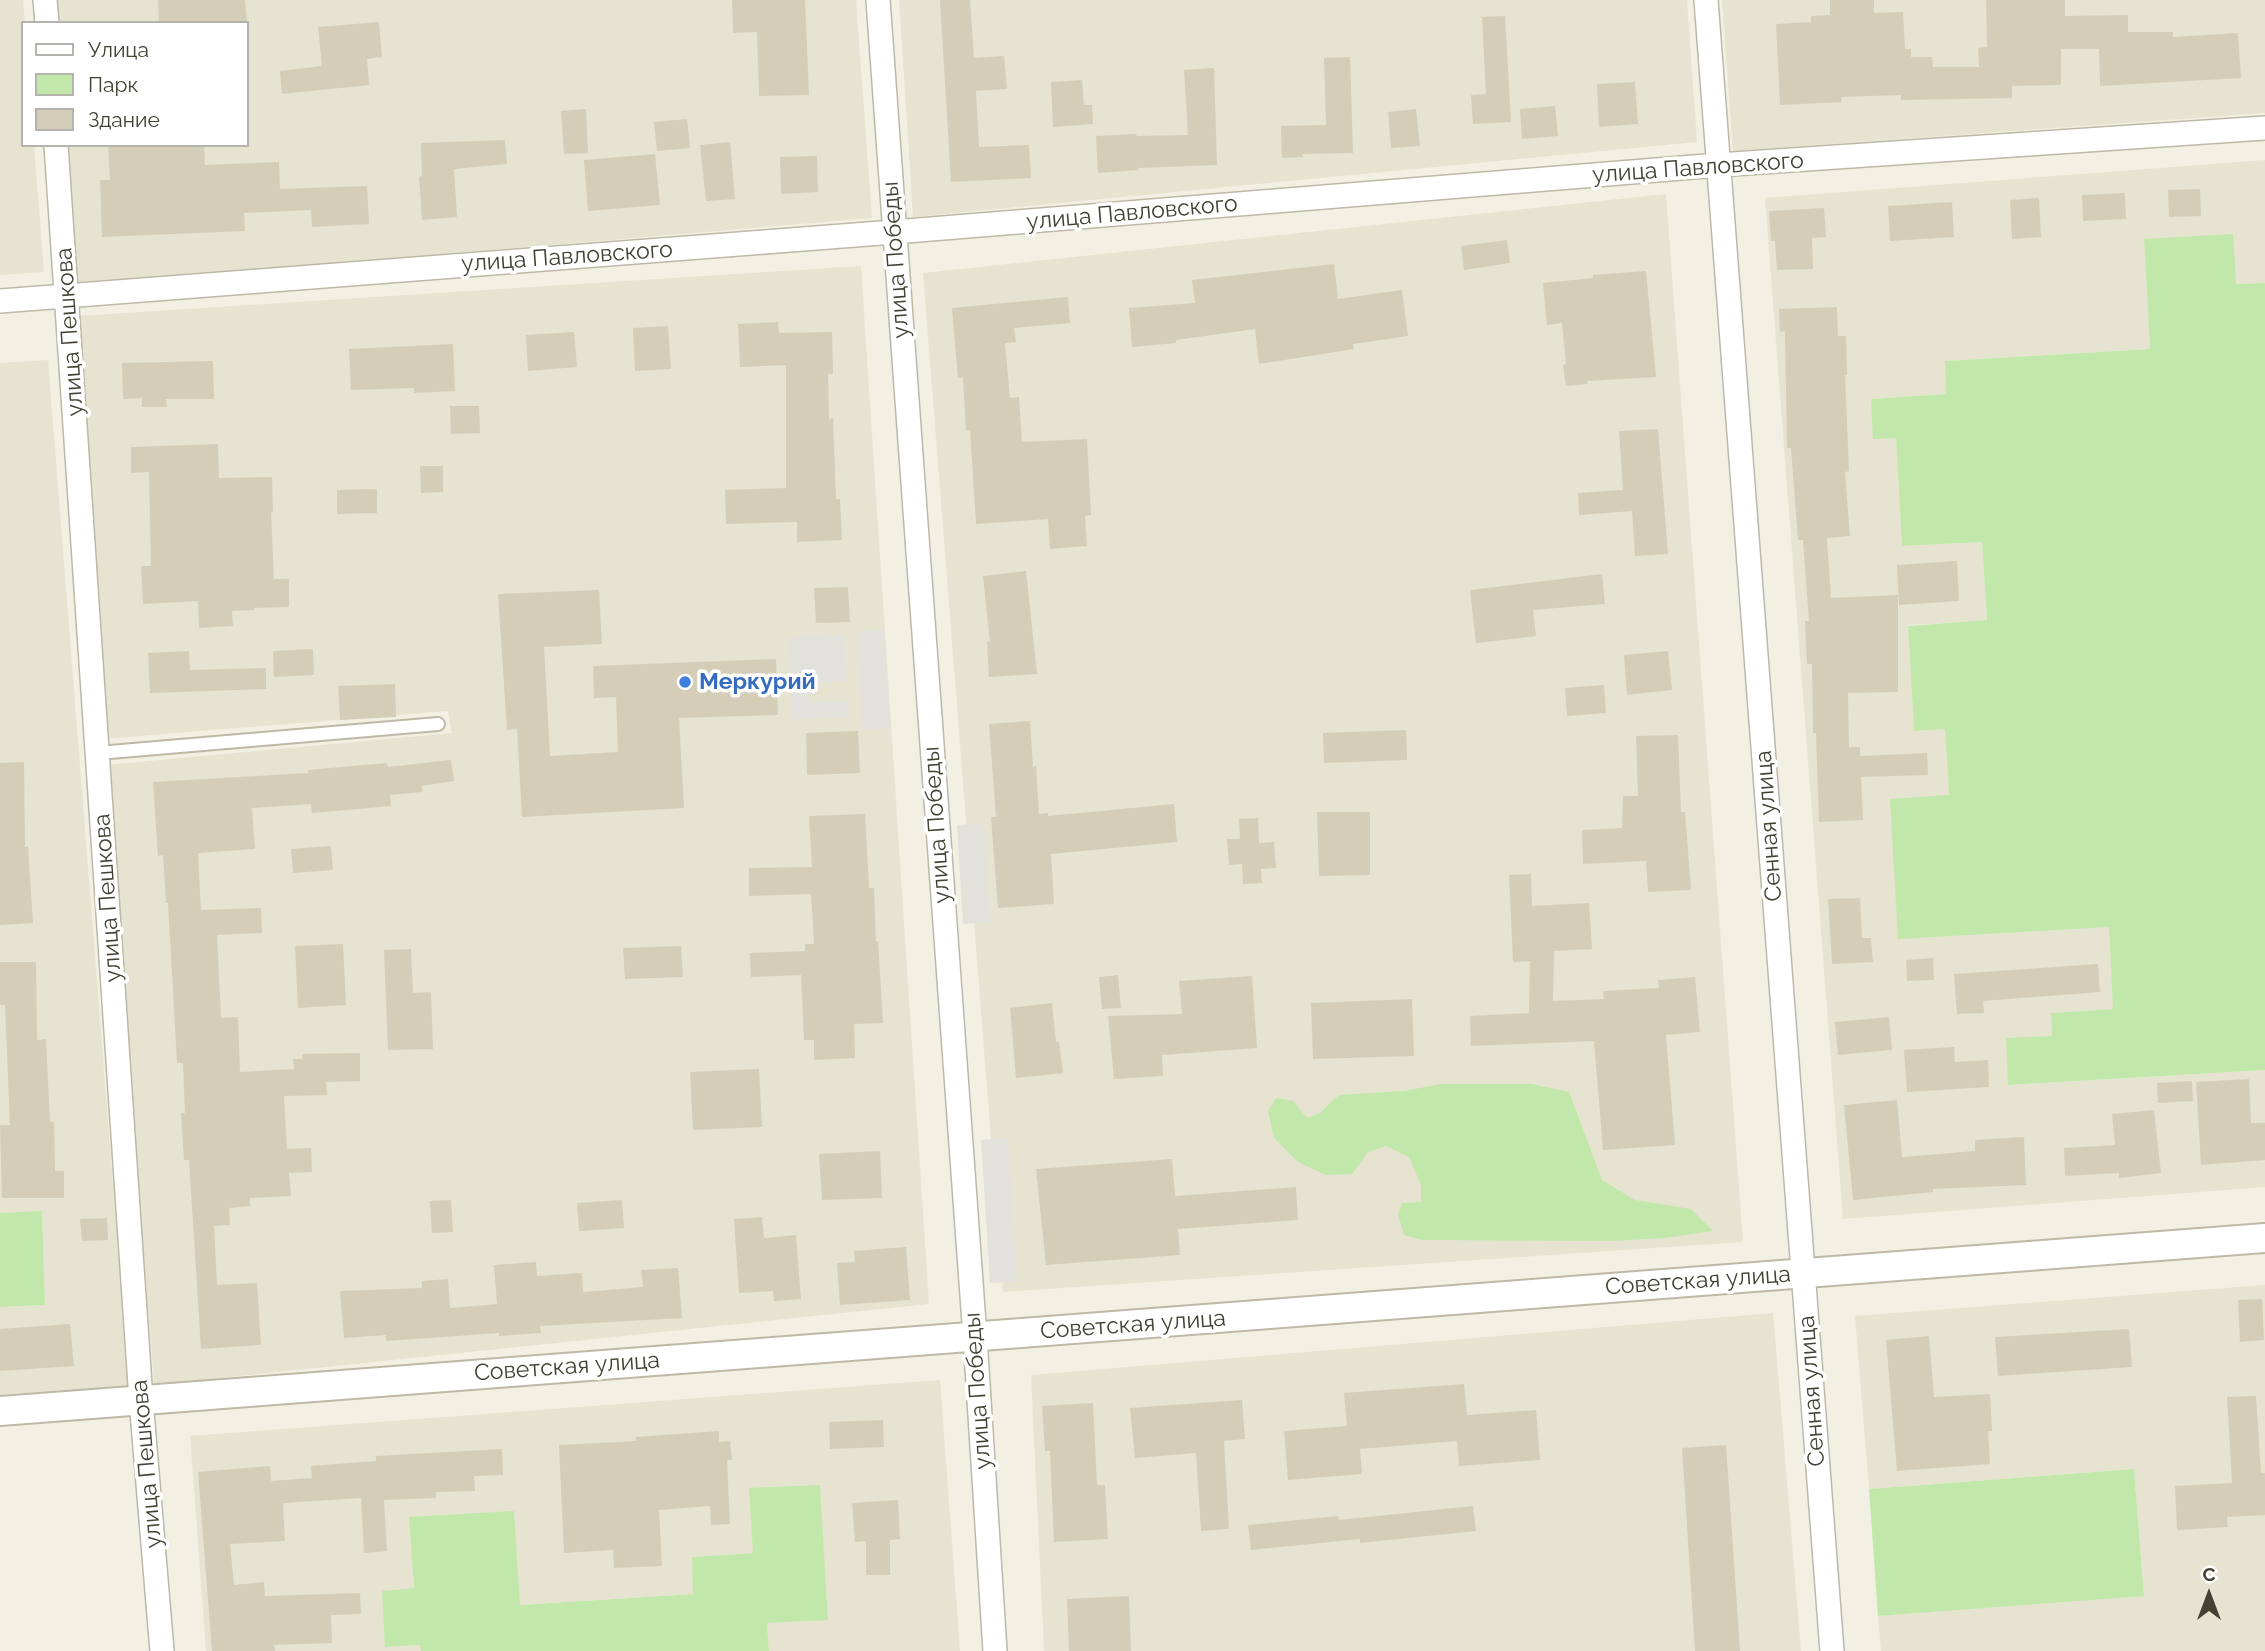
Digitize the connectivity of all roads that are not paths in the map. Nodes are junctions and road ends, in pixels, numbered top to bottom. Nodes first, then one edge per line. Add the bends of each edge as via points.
1 (45, 0) edge
2 (878, 0) edge
3 (1706, 0) edge
4 (47, 21) edge
5 (2265, 128) edge
6 (56, 147) edge
7 (1718, 165) junction
8 (894, 232) junction
9 (68, 296) junction
10 (0, 301) edge
11 (438, 724) dead end
12 (98, 753) junction
13 (2265, 1238) edge
14 (1804, 1273) junction
15 (975, 1337) junction
16 (141, 1400) junction
17 (0, 1411) edge
18 (162, 1651) edge
19 (995, 1651) edge
20 (1832, 1651) edge

1 - 4 street
2 - 8 street, улица Победы
3 - 7 street, Сенная улица
5 - 7 street, улица Павловского
6 - 9 street, улица Пешкова
7 - 8 street, улица Павловского
7 - 14 street, Сенная улица
8 - 9 street, улица Павловского
8 - 15 street, улица Победы
9 - 10 street, улица Павловского
9 - 12 street, улица Пешкова
11 - 12 lane
12 - 16 street, улица Пешкова
13 - 14 street, Советская улица
14 - 15 street, Советская улица
14 - 20 street, Сенная улица
15 - 16 street, Советская улица
15 - 19 street, улица Победы
16 - 17 street, Советская улица
16 - 18 street, улица Пешкова

